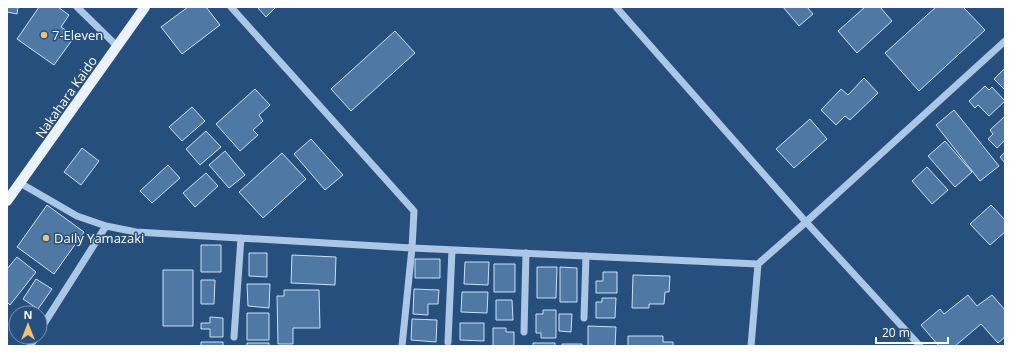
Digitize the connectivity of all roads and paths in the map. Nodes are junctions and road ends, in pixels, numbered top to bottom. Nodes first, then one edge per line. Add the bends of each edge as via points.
1 (77, 7) edge
2 (145, 7) edge
3 (231, 7) edge
4 (616, 7) edge
5 (1005, 41) edge
6 (118, 46) junction
7 (20, 183) junction
8 (7, 201) edge
9 (806, 222) junction
10 (106, 226) junction
11 (241, 238) junction
12 (412, 248) junction
13 (452, 250) junction
14 (526, 253) junction
15 (586, 256) junction
16 (758, 264) junction
17 (48, 317) edge
18 (584, 318) dead end
19 (524, 332) dead end
20 (234, 337) dead end
21 (448, 342) dead end
22 (402, 346) edge
23 (751, 346) edge
24 (920, 346) edge

1 - 6 street
2 - 6 main road, Nakahara Kaido
3 - 12 street via 414,211
4 - 9 street
5 - 9 street
6 - 7 main road, Nakahara Kaido
7 - 8 main road, Nakahara Kaido
7 - 10 street via 77,216
9 - 16 street
9 - 24 street
10 - 11 street via 136,232
10 - 17 street
11 - 12 street
11 - 20 street
12 - 13 street
12 - 22 street
13 - 14 street
13 - 21 street
14 - 15 street
14 - 19 street
15 - 16 street
15 - 18 street
16 - 23 street

